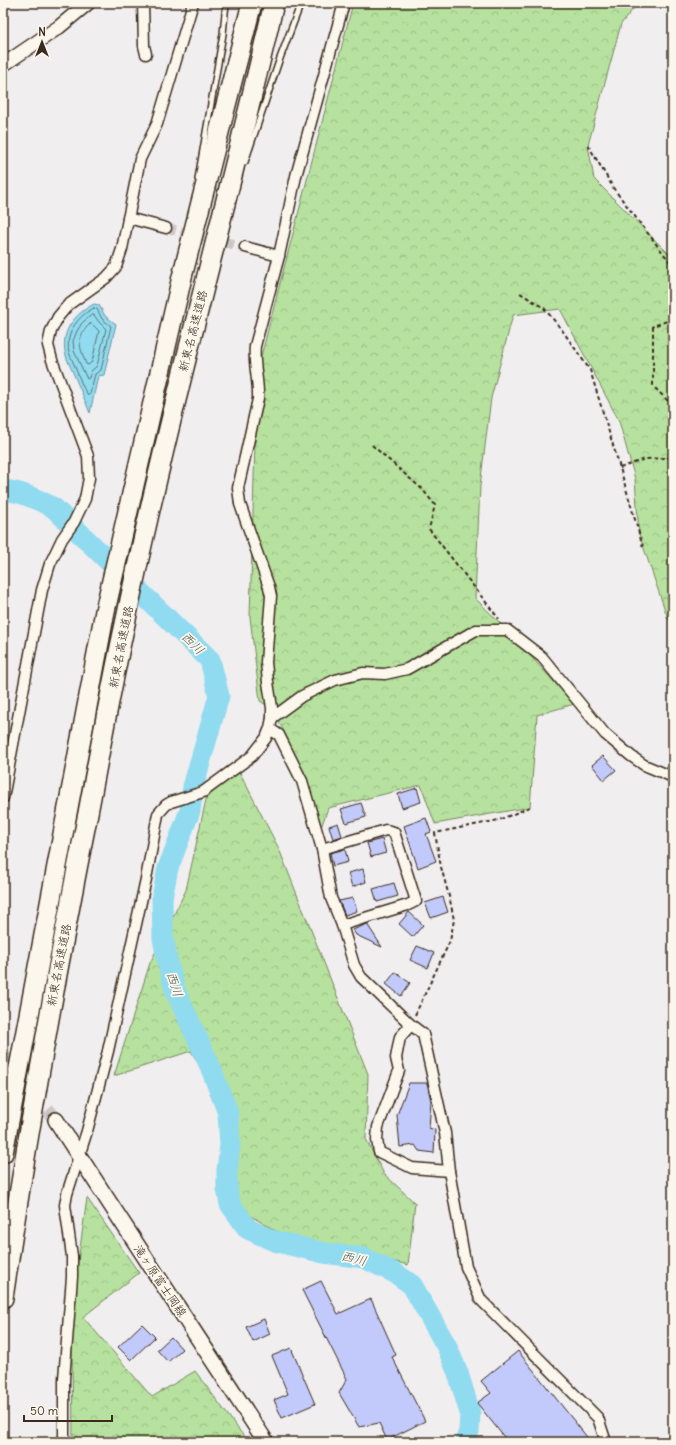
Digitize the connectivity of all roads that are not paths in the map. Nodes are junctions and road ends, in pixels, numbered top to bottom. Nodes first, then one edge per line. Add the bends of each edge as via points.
1 (88, 3) edge
2 (143, 3) edge
3 (193, 3) edge
4 (226, 3) edge
5 (252, 3) edge
6 (274, 3) edge
7 (301, 3) edge
8 (344, 3) edge
9 (146, 54) dead end
10 (3, 64) edge
11 (243, 168) dead end
12 (197, 184) dead end
13 (233, 197) dead end
14 (193, 208) dead end
15 (128, 218) junction
16 (166, 228) tunnel mouth
17 (245, 248) tunnel mouth
18 (213, 255) junction
19 (279, 256) junction
20 (182, 277) junction
21 (272, 718) junction
22 (270, 729) junction
23 (673, 777) edge
24 (3, 798) edge
25 (322, 849) junction
26 (342, 925) junction
27 (411, 1025) junction
28 (56, 1120) tunnel mouth
29 (3, 1152) edge
30 (79, 1157) junction
31 (449, 1171) junction
32 (3, 1298) edge
33 (64, 1442) edge
34 (266, 1442) edge
35 (606, 1442) edge

1 - 10 street via 59,27
2 - 9 street
3 - 15 street via 157,124 140,159
4 - 12 lane
5 - 20 highway, 新東名高速道路
6 - 18 highway, 新東名高速道路
7 - 11 lane
8 - 19 street via 292,189
13 - 18 lane
14 - 20 lane
15 - 16 street
15 - 24 street via 116,267 106,278 68,305 58,316 51,331 48,345 88,456 89,478 86,499 62,539 50,564 42,590
17 - 19 street
18 - 32 highway, 新東名高速道路 via 181,380 125,624 54,988
19 - 21 street via 255,346 258,399 238,488 240,504 269,587 271,606 266,672
20 - 29 highway, 新東名高速道路 via 105,611
21 - 22 street
21 - 23 street via 302,696 335,680 363,673 385,674 407,669 476,630 507,630 542,657 605,734 644,765
22 - 25 street via 279,735 302,781
22 - 30 street via 252,756 203,792 166,805 158,814 108,1051
25 - 26 street via 331,898
25 - 26 street via 386,830 394,832 416,901
26 - 27 street via 354,965 361,977
27 - 31 street via 423,1034 445,1133
27 - 31 street via 400,1037 396,1058 399,1071 378,1127 379,1152 412,1168
28 - 30 main road, 滝ヶ原富士岡線
30 - 33 street via 65,1205 72,1276 64,1379
30 - 34 main road, 滝ヶ原富士岡線
31 - 35 street via 466,1267 481,1300 598,1418

